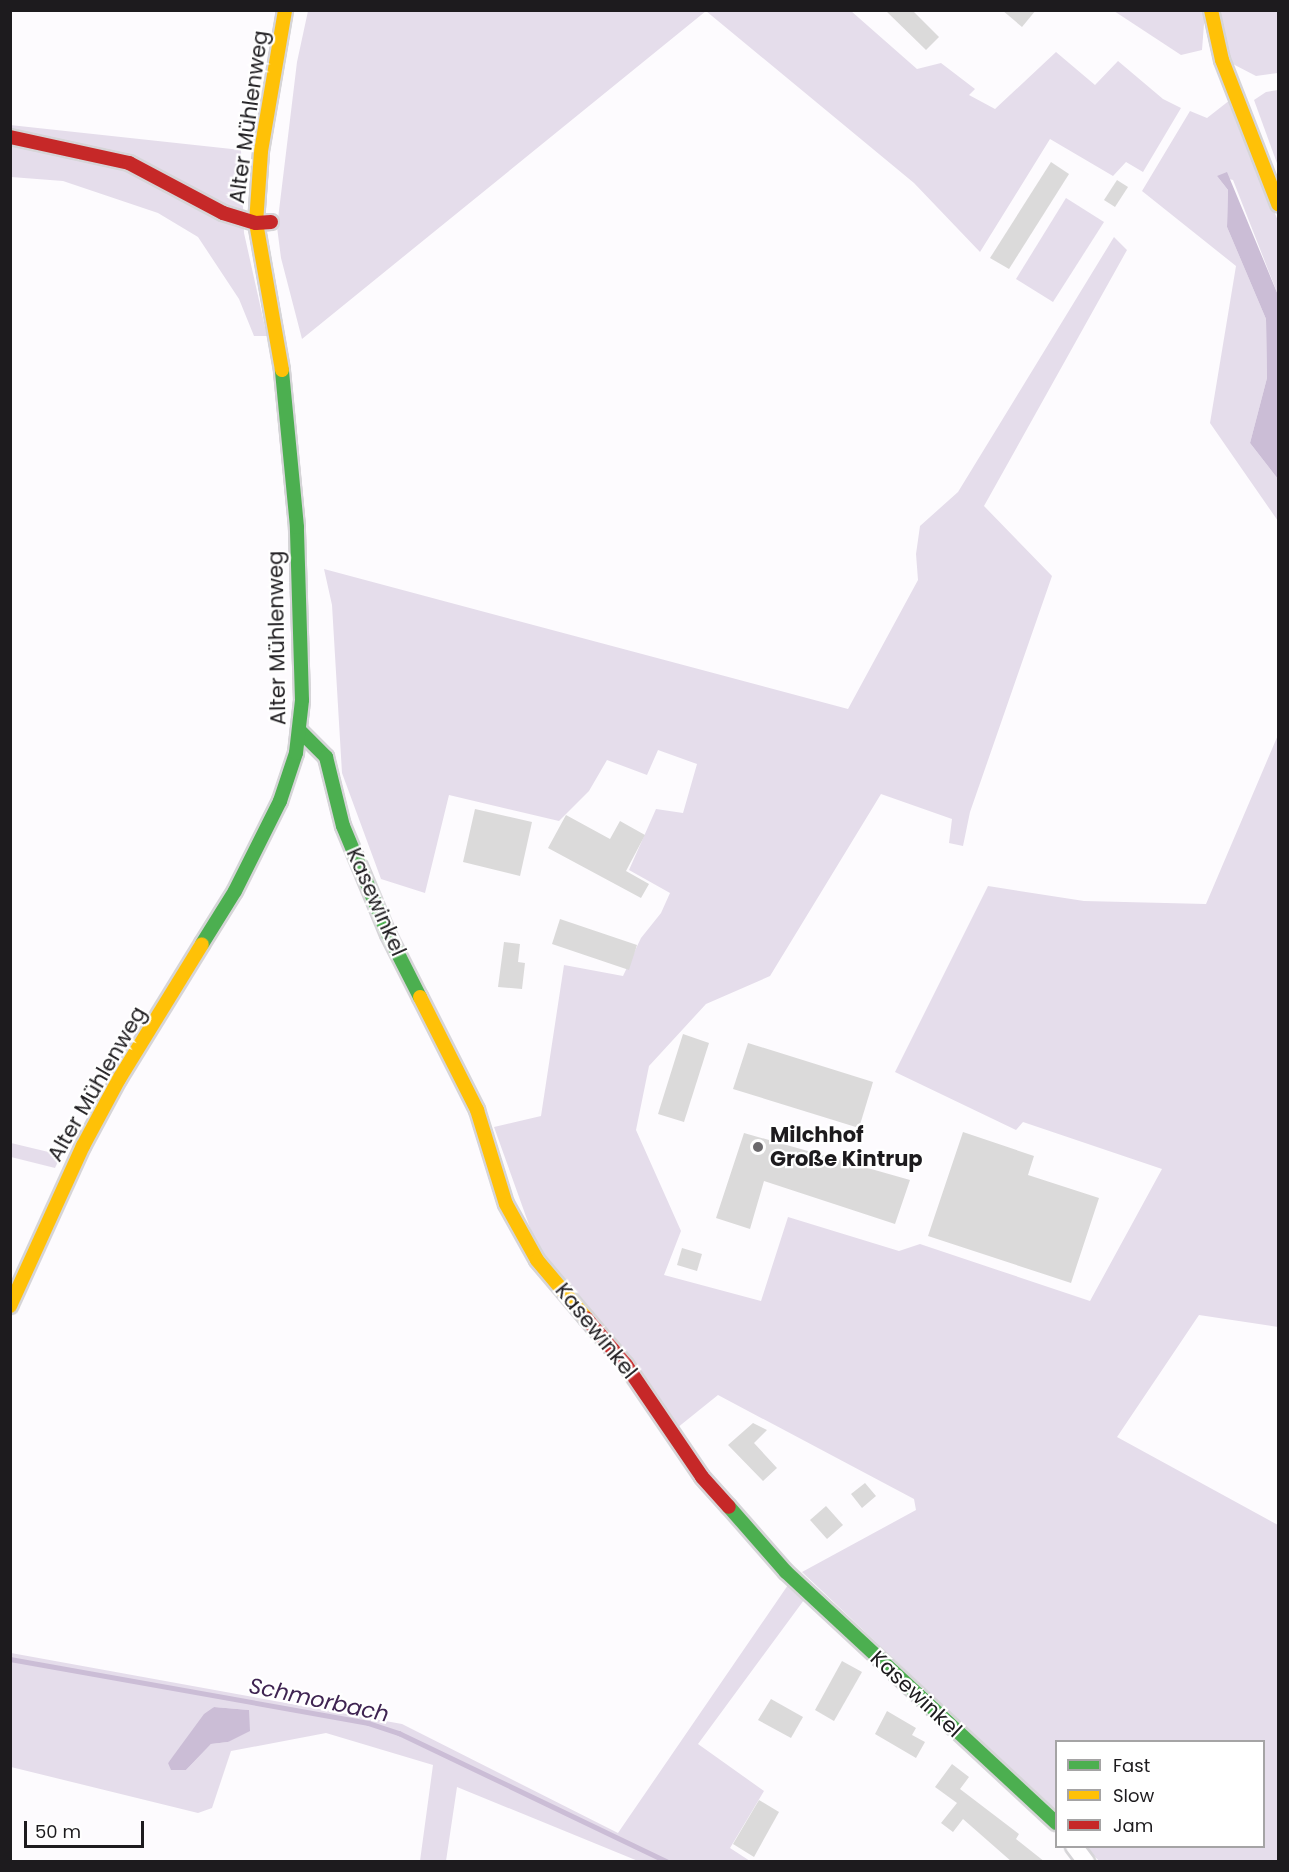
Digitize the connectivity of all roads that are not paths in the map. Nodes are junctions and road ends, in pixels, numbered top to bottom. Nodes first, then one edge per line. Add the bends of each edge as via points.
1 (285, 10) edge
2 (1211, 10) edge
3 (10, 137) edge
4 (1278, 204) edge
5 (273, 222) dead end
6 (256, 223) junction
7 (300, 731) junction
8 (10, 1306) edge
9 (1055, 1822) edge
10 (1076, 1848) edge
11 (1086, 1862) edge

1 - 6 street, Alter Mühlenweg via 261,151
2 - 4 street via 1222,60
3 - 6 street via 129,163 223,213
5 - 6 street
6 - 7 street, Alter Mühlenweg via 280,355 297,527
7 - 8 street, Alter Mühlenweg via 291,774 255,852 208,940 119,1079
7 - 9 street, Kasewinkel via 326,757 343,826 388,934 477,1110 506,1204 537,1260 626,1365 702,1477 786,1572
10 - 11 street

